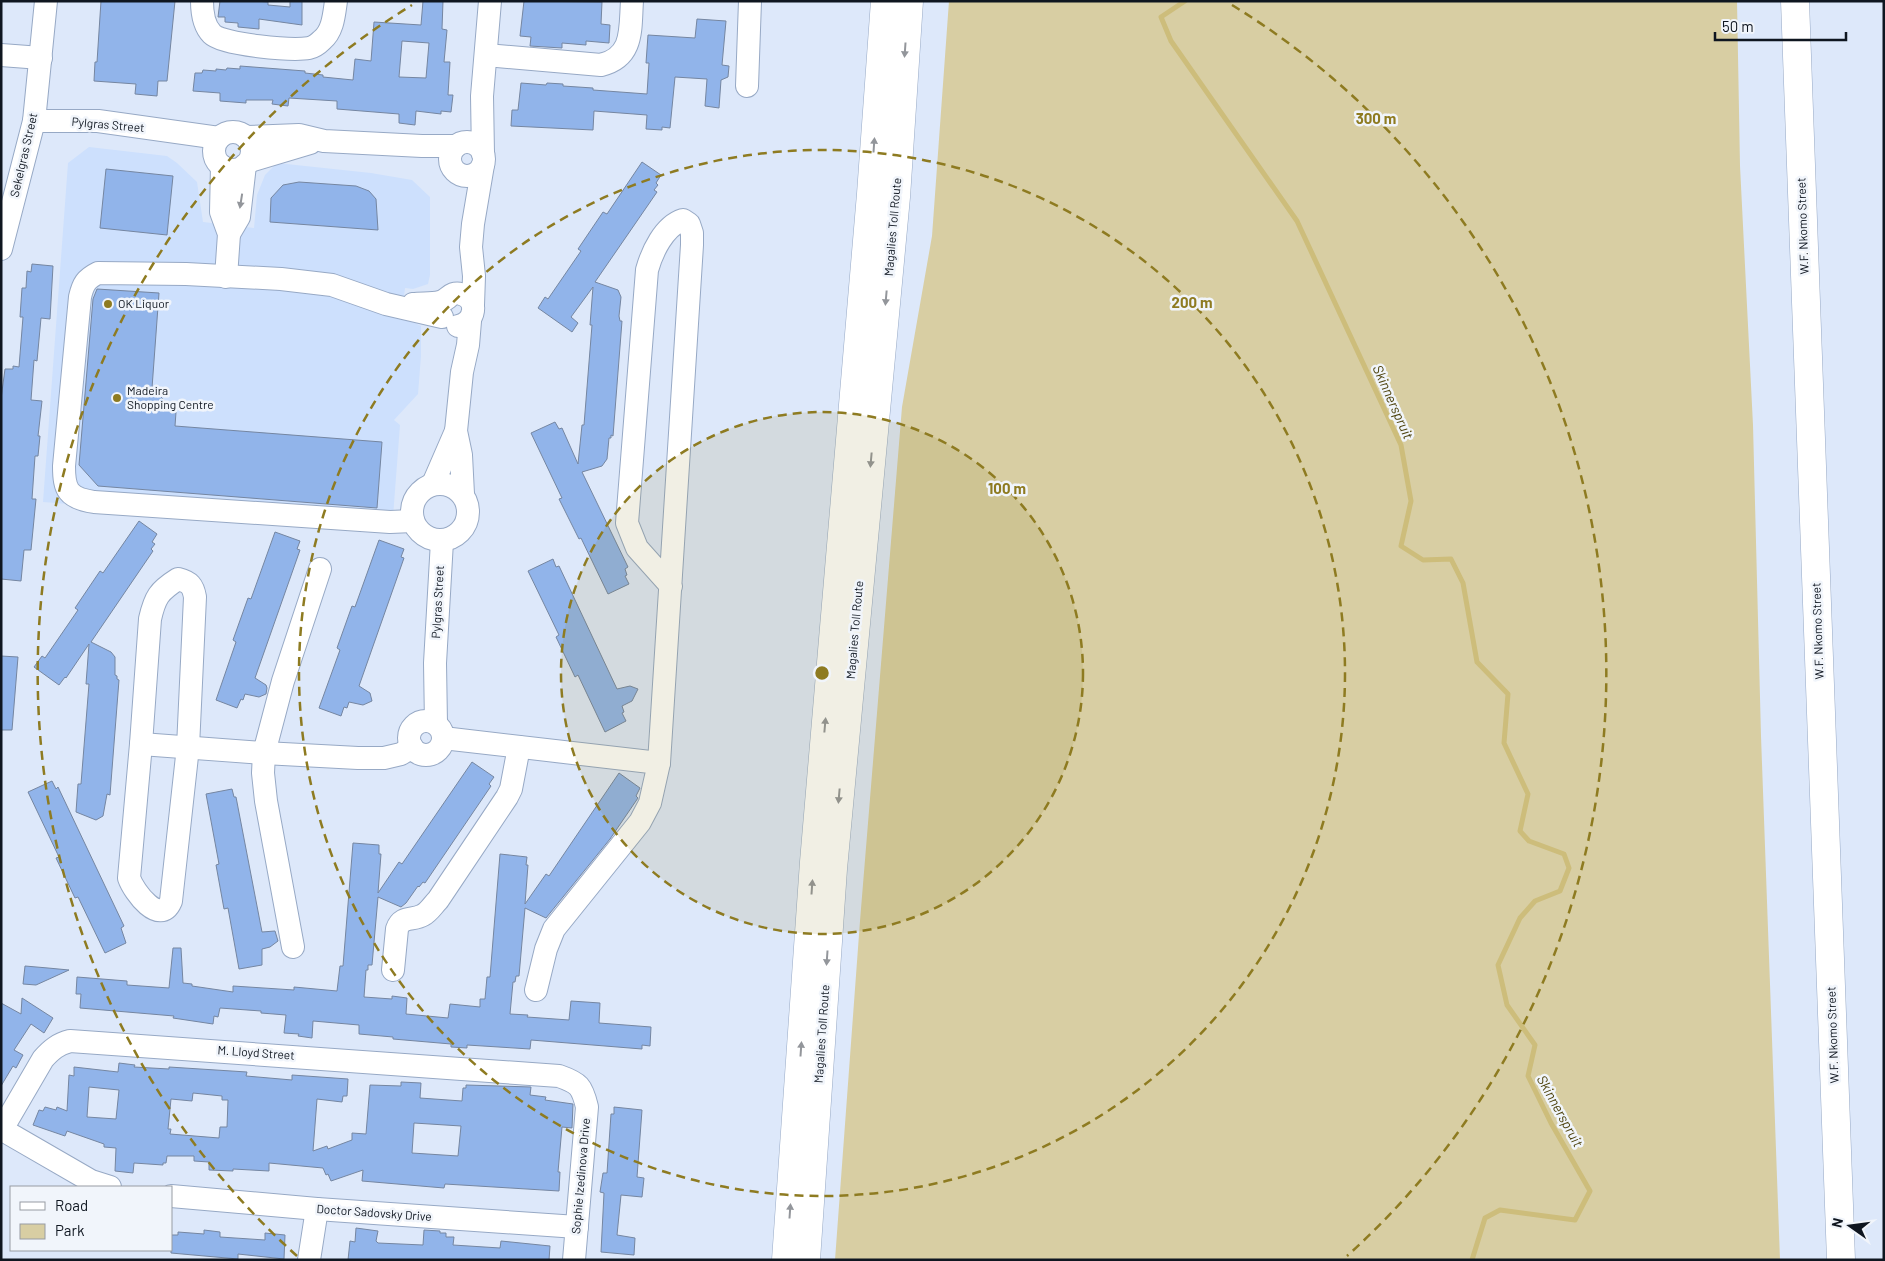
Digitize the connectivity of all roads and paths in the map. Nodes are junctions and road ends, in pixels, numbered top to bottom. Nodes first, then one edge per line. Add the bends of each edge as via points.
1 (46, 1) edge
2 (202, 1) edge
3 (336, 1) edge
4 (490, 1) edge
5 (632, 1) edge
6 (750, 1) edge
7 (885, 1) edge
8 (909, 1) edge
9 (1796, 1) edge
10 (1, 55) edge
11 (486, 55) junction
12 (41, 58) junction
13 (747, 86) dead end
14 (482, 96) junction
15 (34, 121) junction
16 (152, 128) junction
17 (247, 137) junction
18 (219, 138) junction
19 (324, 141) junction
20 (456, 156) junction
21 (483, 159) junction
22 (248, 163) junction
23 (219, 164) junction
24 (473, 224) junction
25 (229, 234) junction
26 (471, 247) junction
27 (1, 249) edge
28 (226, 277) junction
29 (445, 309) junction
30 (471, 313) junction
31 (462, 372) junction
32 (456, 431) junction
33 (433, 484) junction
34 (463, 494) junction
35 (412, 521) junction
36 (442, 541) junction
37 (320, 568) dead end
38 (671, 586) junction
39 (431, 729) junction
40 (141, 744) junction
41 (188, 746) junction
42 (412, 747) junction
43 (518, 747) junction
44 (264, 754) junction
45 (660, 764) junction
46 (293, 947) dead end
47 (393, 970) dead end
48 (536, 990) dead end
49 (559, 1076) joint
50 (2, 1130) edge
51 (107, 1186) edge
52 (172, 1196) edge
53 (317, 1209) junction
54 (577, 1227) junction
55 (309, 1260) edge
56 (574, 1260) edge
57 (786, 1260) edge
58 (806, 1260) edge
59 (1841, 1260) edge

1 - 12 street, Sekelgras Street
2 - 3 street via 205,23 212,35 229,42 292,49 312,47 324,39 333,24
4 - 11 street
5 - 11 street via 627,46 622,56 612,63 601,65
6 - 13 street
57 -> 7 main road, Magalies Toll Route via 814,852
8 -> 58 main road, Magalies Toll Route via 896,197 833,869
9 - 59 main road, W.F. Nkomo Street
10 - 12 street
11 - 14 street
12 - 15 street, Sekelgras Street
14 - 20 street via 470,130
14 - 21 street
15 - 16 street, Pylgras Street via 98,121
15 - 27 street, Sekelgras Street
16 - 18 street, Pylgras Street
16 - 23 street, Pylgras Street
17 - 18 street via 236,132
17 - 19 street via 298,135
17 - 22 street via 252,148
18 - 23 street via 214,149
19 - 20 street via 422,146
19 - 22 street via 292,147
20 - 21 street via 466,142 477,145
20 - 21 street via 465,175 476,173
20 - 24 street
21 - 24 street
22 - 23 street via 234,170
22 -> 25 street via 239,217
23 - 25 street via 222,212
24 - 26 street
25 - 28 street
26 - 29 street
26 - 30 street via 474,276
28 - 29 street via 332,285 391,305
28 - 35 street via 98,273 82,286 64,466 64,484 70,493 81,500 94,502
29 - 30 street via 455,327 460,326
29 - 30 street via 461,294 466,296
29 - 31 street
30 - 31 street
31 - 32 street
32 - 33 street
32 - 34 street
33 - 34 street via 450,485
33 - 35 street via 417,494 411,512
34 - 36 street via 468,511 464,528
35 - 36 street via 424,536
36 - 39 street, Pylgras Street
37 - 44 street via 283,682
38 - 38 street via 692,245 692,232 683,220 676,222 659,241 647,270 627,523 638,548
38 - 45 street
39 - 42 street, Pylgras Street via 410,733
39 - 42 street via 439,748 431,754 420,753
39 - 43 street
40 - 41 street
40 - 41 street via 150,618 164,588 178,580 193,587 195,597
40 - 41 street via 130,878 136,892 155,910 162,912 171,901
41 - 44 street
42 - 44 street via 384,758
43 - 45 street
43 - 47 street via 507,797 438,900 426,913 399,923
44 - 46 street via 262,773 266,800
45 - 48 street via 650,803 640,822 554,929
49 - 50 street, M. Lloyd Street via 70,1041 51,1050 43,1059
49 - 54 street, Sophie Izedinova Drive via 574,1081 583,1093 587,1107
50 - 51 street via 91,1181
52 - 53 street, Doctor Sadovsky Drive
53 - 54 street, Doctor Sadovsky Drive
53 - 55 street
54 - 56 street, Sophie Izedinova Drive

